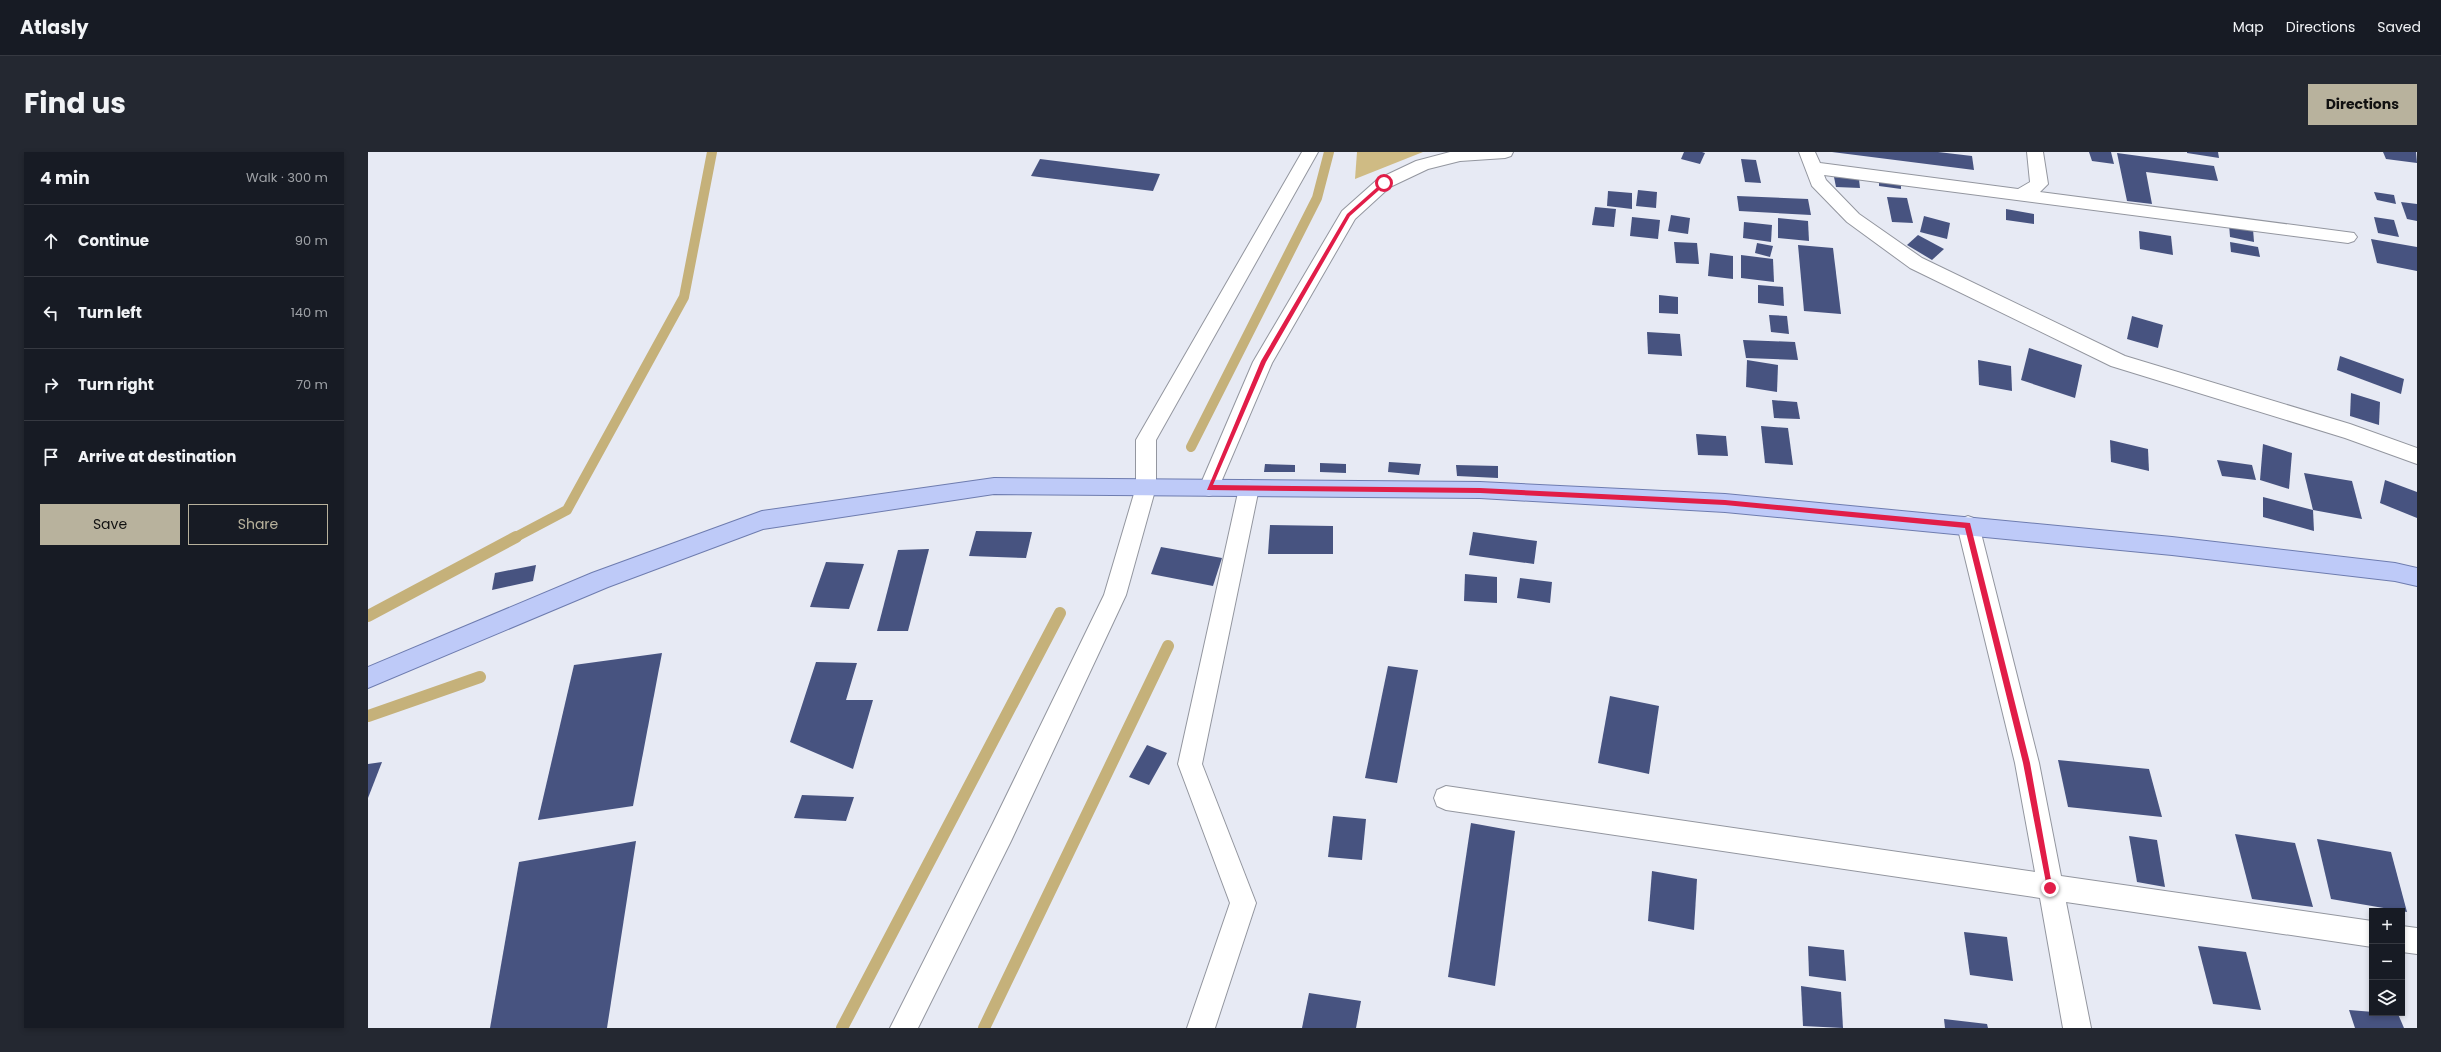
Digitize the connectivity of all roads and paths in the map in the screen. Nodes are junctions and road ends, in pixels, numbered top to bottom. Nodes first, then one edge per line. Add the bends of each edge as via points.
1 (1310, 152) edge
2 (1505, 152) edge
3 (2035, 152) edge
4 (1810, 160) edge
5 (2021, 195) junction
6 (2348, 237) dead end
7 (2417, 456) edge
8 (1146, 487) junction
9 (1209, 488) junction
10 (1250, 488) junction
11 (1968, 525) junction
12 (2417, 577) edge
13 (368, 678) edge
14 (1446, 798) dead end
15 (2050, 888) junction
16 (2369, 934) edge
17 (2405, 939) edge
18 (2417, 941) edge
19 (904, 1028) edge
20 (1201, 1028) edge
21 (2077, 1028) edge

1 - 8 street via 1146,440
2 - 9 street via 1460,155 1422,165 1384,183 1348,215 1263,362
3 - 5 street via 2039,184
4 - 5 street
4 - 7 street via 1818,182 1853,218 1916,263 2118,361 2350,432
5 - 6 street
8 - 9 main road
8 - 13 main road via 994,486 762,520 600,580
8 - 19 street via 1115,595 1002,832
9 - 10 main road
10 - 11 main road via 1480,490 1725,503
10 - 20 street via 1190,764 1243,903
11 - 12 main road via 2172,546 2395,572
11 - 15 street via 2027,763
14 - 15 street
15 - 16 street
15 - 21 street
17 - 18 street

